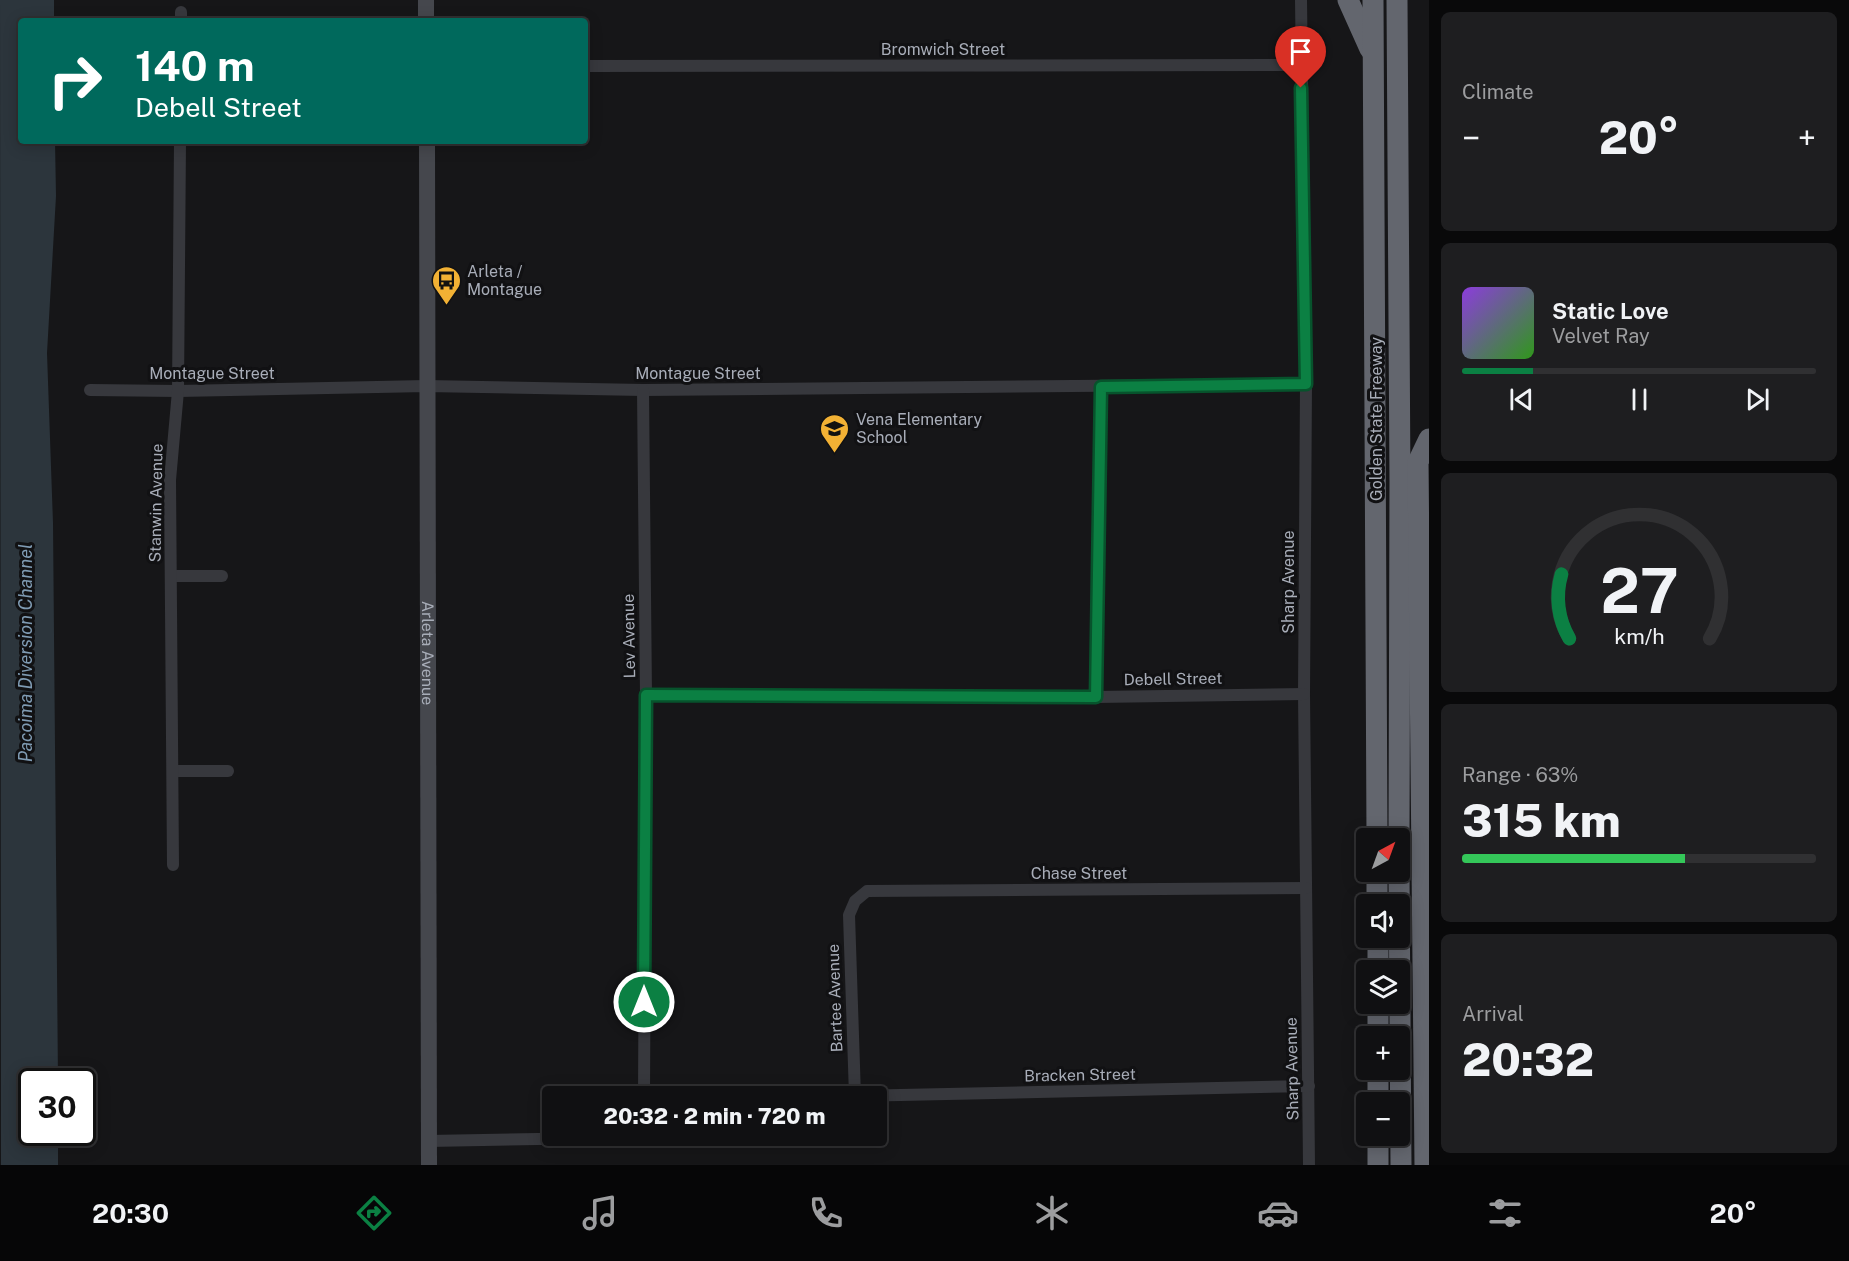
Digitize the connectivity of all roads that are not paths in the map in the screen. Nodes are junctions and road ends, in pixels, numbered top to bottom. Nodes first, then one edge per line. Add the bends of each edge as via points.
1 (426, 0) edge
2 (1301, 0) edge
3 (1348, 0) edge
4 (1373, 0) edge
5 (1397, 0) edge
6 (426, 18) edge
7 (1374, 56) junction
8 (1301, 65) junction
9 (588, 66) edge
10 (180, 144) edge
11 (427, 144) edge
12 (1306, 384) junction
13 (426, 386) junction
14 (1101, 387) junction
15 (90, 390) dead end
16 (643, 390) junction
17 (178, 391) junction
18 (1429, 439) edge
19 (172, 576) junction
20 (222, 576) dead end
21 (1304, 694) junction
22 (646, 695) junction
23 (1096, 697) junction
24 (174, 771) junction
25 (228, 771) dead end
26 (1377, 828) edge
27 (1399, 828) edge
28 (173, 865) dead end
29 (1399, 882) edge
30 (1306, 888) junction
31 (855, 901) joint
32 (644, 1086) edge
33 (854, 1086) edge
34 (1309, 1086) junction
35 (887, 1095) edge
36 (542, 1139) edge
37 (428, 1141) junction
38 (1378, 1146) edge
39 (429, 1165) edge
40 (1309, 1165) edge
41 (1378, 1165) edge
42 (1401, 1165) edge
43 (1425, 1165) edge

1 - 6 main road
2 - 8 street, Sharp Avenue
3 - 7 highway
4 - 7 highway, Golden State Freeway
5 - 27 highway
7 - 26 highway, Golden State Freeway
8 - 9 street, Bromwich Street
8 - 12 street, Sharp Avenue
10 - 17 street, Stanwin Avenue
11 - 13 main road, Arleta Avenue
12 - 14 street, Montague Street
12 - 21 street, Sharp Avenue
13 - 16 street, Montague Street
13 - 17 street, Montague Street
13 - 37 main road, Arleta Avenue
14 - 16 street, Montague Street
14 - 23 street
15 - 17 street, Montague Street
16 - 22 street, Lev Avenue
17 - 19 street, Stanwin Avenue via 170,480
18 - 43 highway via 1418,462
19 - 20 street
19 - 24 street, Stanwin Avenue
21 - 23 street, Debell Street
21 - 30 street, Sharp Avenue
22 - 23 street, Debell Street
22 - 32 street, Lev Avenue
24 - 25 street
24 - 28 street, Stanwin Avenue
29 - 42 highway
30 - 31 street, Chase Street via 867,891
30 - 34 street, Sharp Avenue
31 - 33 street, Bartee Avenue via 849,915
34 - 35 street, Bracken Street
34 - 40 street, Sharp Avenue
36 - 37 street
37 - 39 main road, Arleta Avenue
38 - 41 highway

